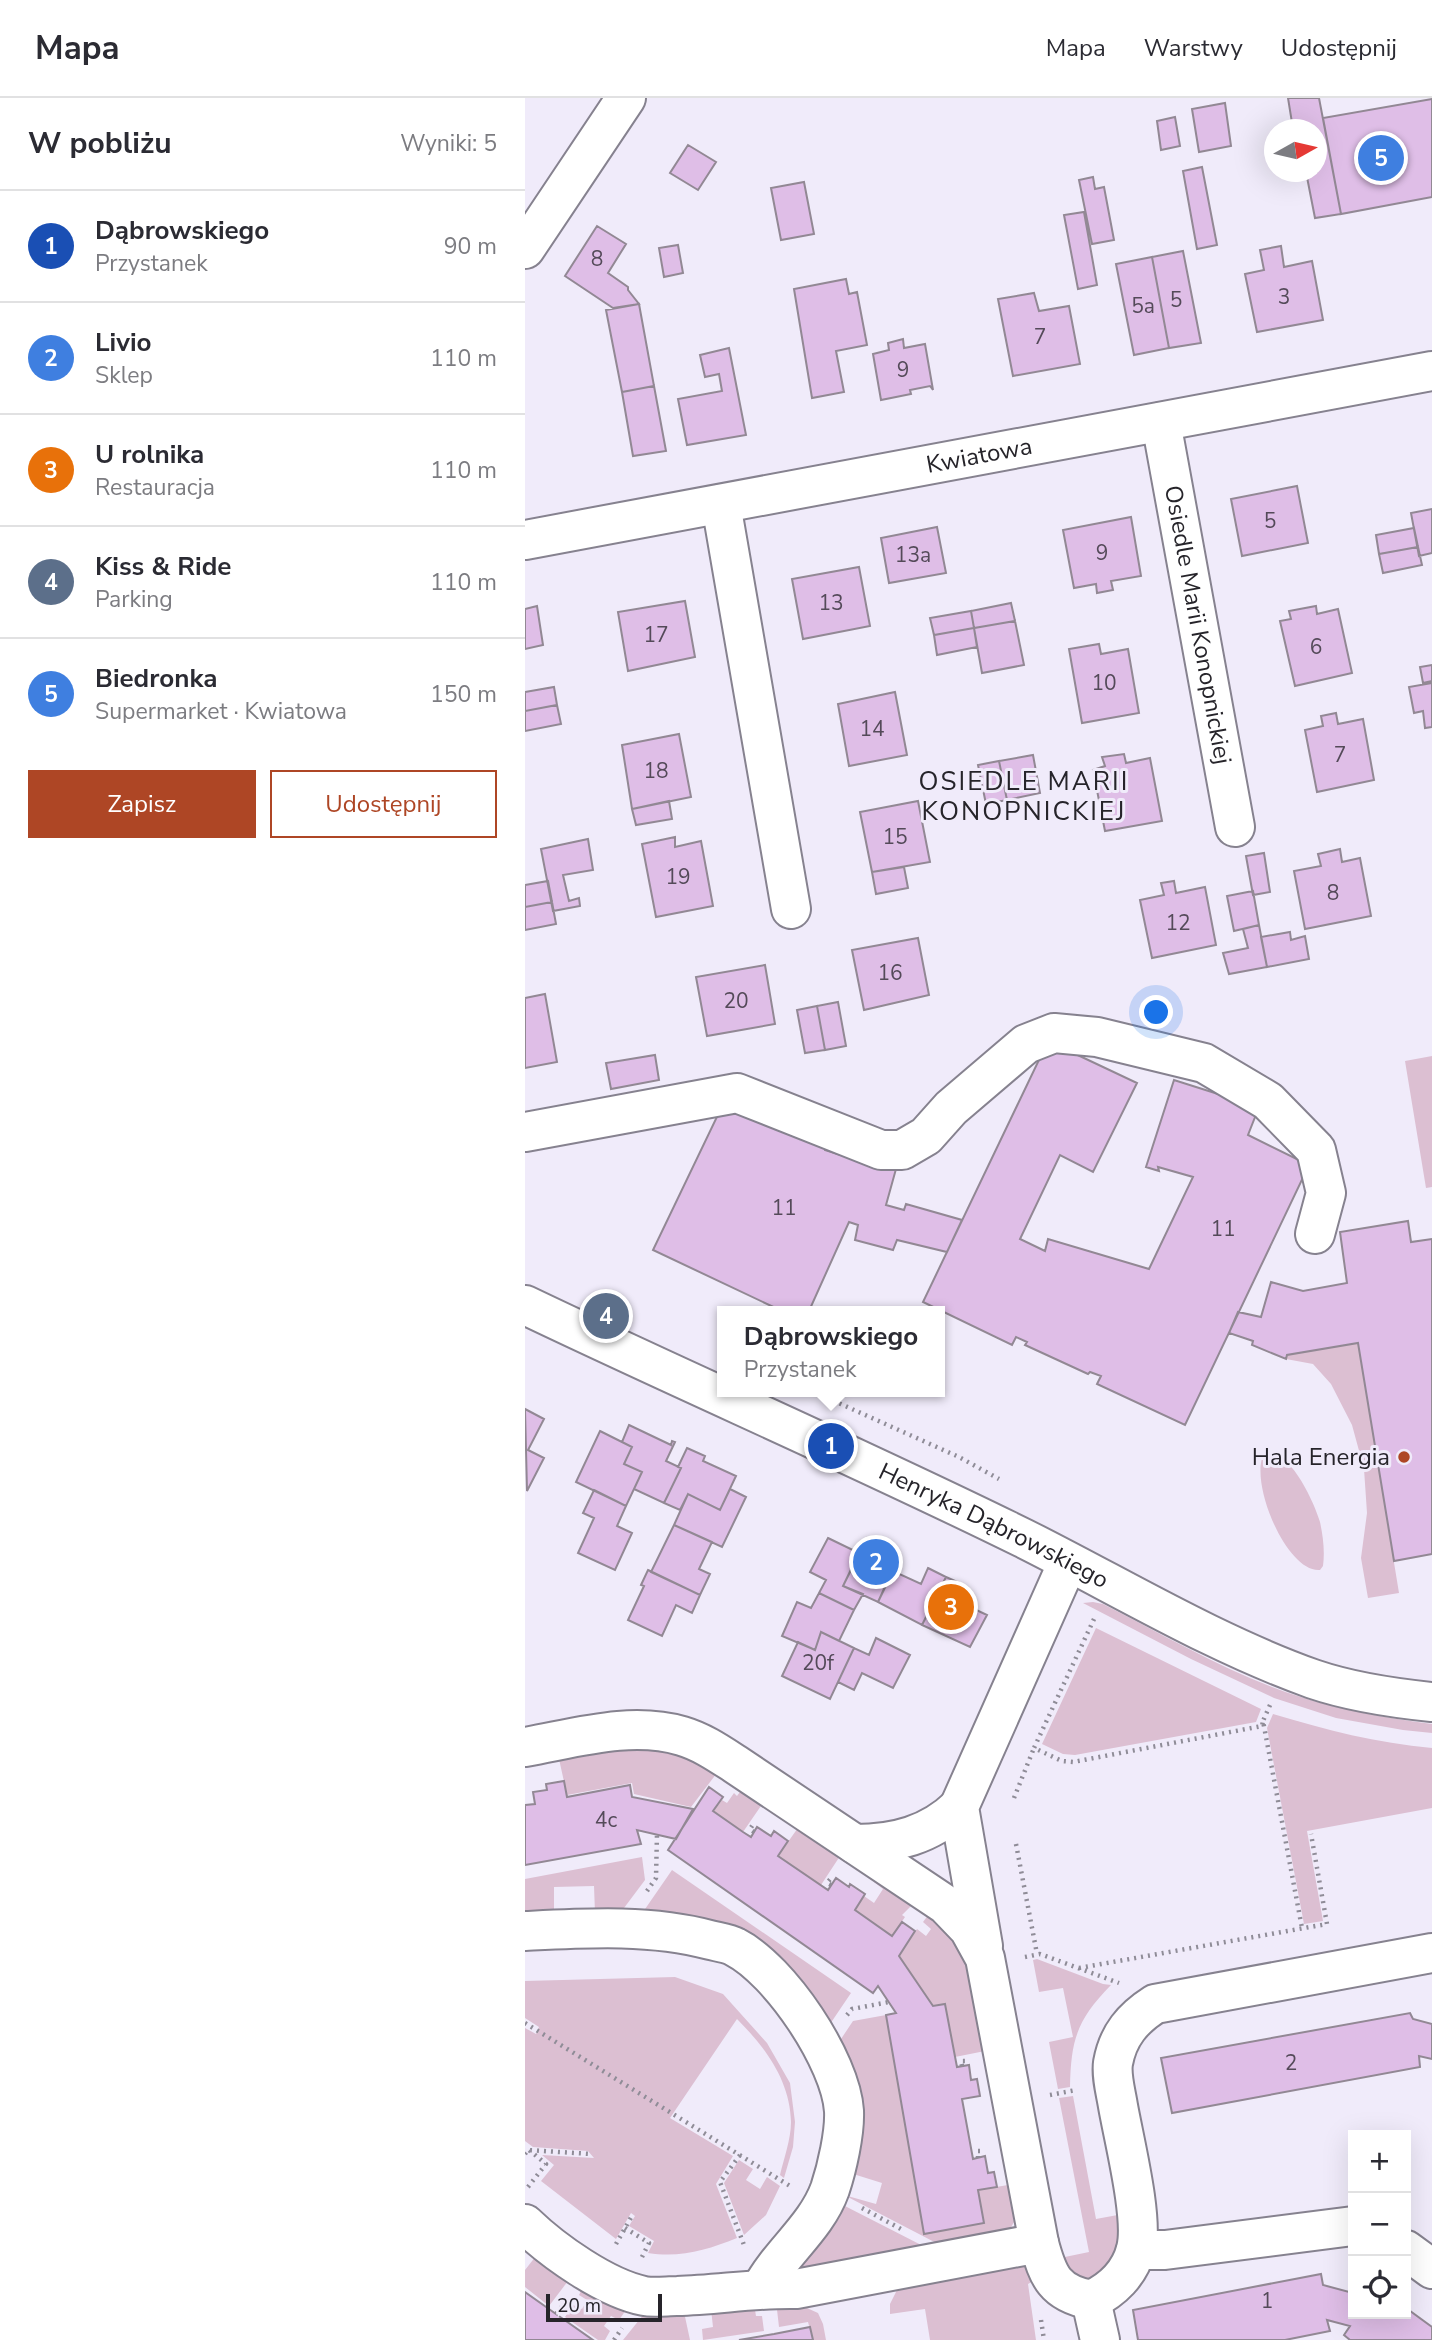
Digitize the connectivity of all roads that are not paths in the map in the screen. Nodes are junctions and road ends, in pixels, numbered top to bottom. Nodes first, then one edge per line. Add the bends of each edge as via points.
1 (627, 98) edge
2 (525, 249) edge
3 (1432, 371) edge
4 (1161, 422) junction
5 (721, 504) junction
6 (525, 540) edge
7 (1235, 827) dead end
8 (791, 909) dead end
9 (525, 1132) edge
10 (1314, 1234) dead end
11 (525, 1305) edge
12 (717, 1393) edge
13 (725, 1397) edge
14 (1068, 1562) junction
15 (1432, 1702) edge
16 (525, 1747) edge
17 (959, 1807) junction
18 (855, 1844) junction
19 (525, 1931) edge
20 (1432, 1954) edge
21 (986, 1961) junction
22 (525, 2224) edge
23 (1348, 2227) edge
24 (1039, 2243) junction
25 (1136, 2250) junction
26 (1411, 2254) edge
27 (1432, 2269) edge
28 (761, 2289) junction
29 (1091, 2300) junction
30 (1100, 2340) edge

1 - 2 street
3 - 4 street, Kwiatowa
4 - 5 street, Kwiatowa
4 - 7 street, Osiedle Marii Konopnickiej
5 - 6 street, Kwiatowa
5 - 8 street
9 - 10 street via 737,1093 881,1150 902,1150 926,1136 951,1108 1026,1044 1054,1033 1097,1037 1204,1063 1268,1101 1316,1150 1326,1193
11 - 12 street, Henryka Dąbrowskiego
13 - 14 street, Henryka Dąbrowskiego
14 - 15 street, Henryka Dąbrowskiego via 1214,1636 1313,1679
14 - 17 street
16 - 18 street via 613,1731 645,1729 682,1736 708,1746
17 - 18 street via 925,1832 883,1844
17 - 21 street
18 - 21 street via 946,1905 969,1929
19 - 28 street via 620,1929 687,1934 735,1947 772,1975 800,2009 835,2079 844,2110 838,2158 825,2198 804,2234
20 - 25 street via 1155,2004 1136,2016 1121,2038 1113,2064 1138,2219
21 - 24 street
22 - 28 street via 589,2272 645,2296
23 - 25 street
24 - 28 street via 796,2289
24 - 29 street via 1055,2285 1073,2297
25 - 29 street via 1119,2280
26 - 27 street
29 - 30 street

